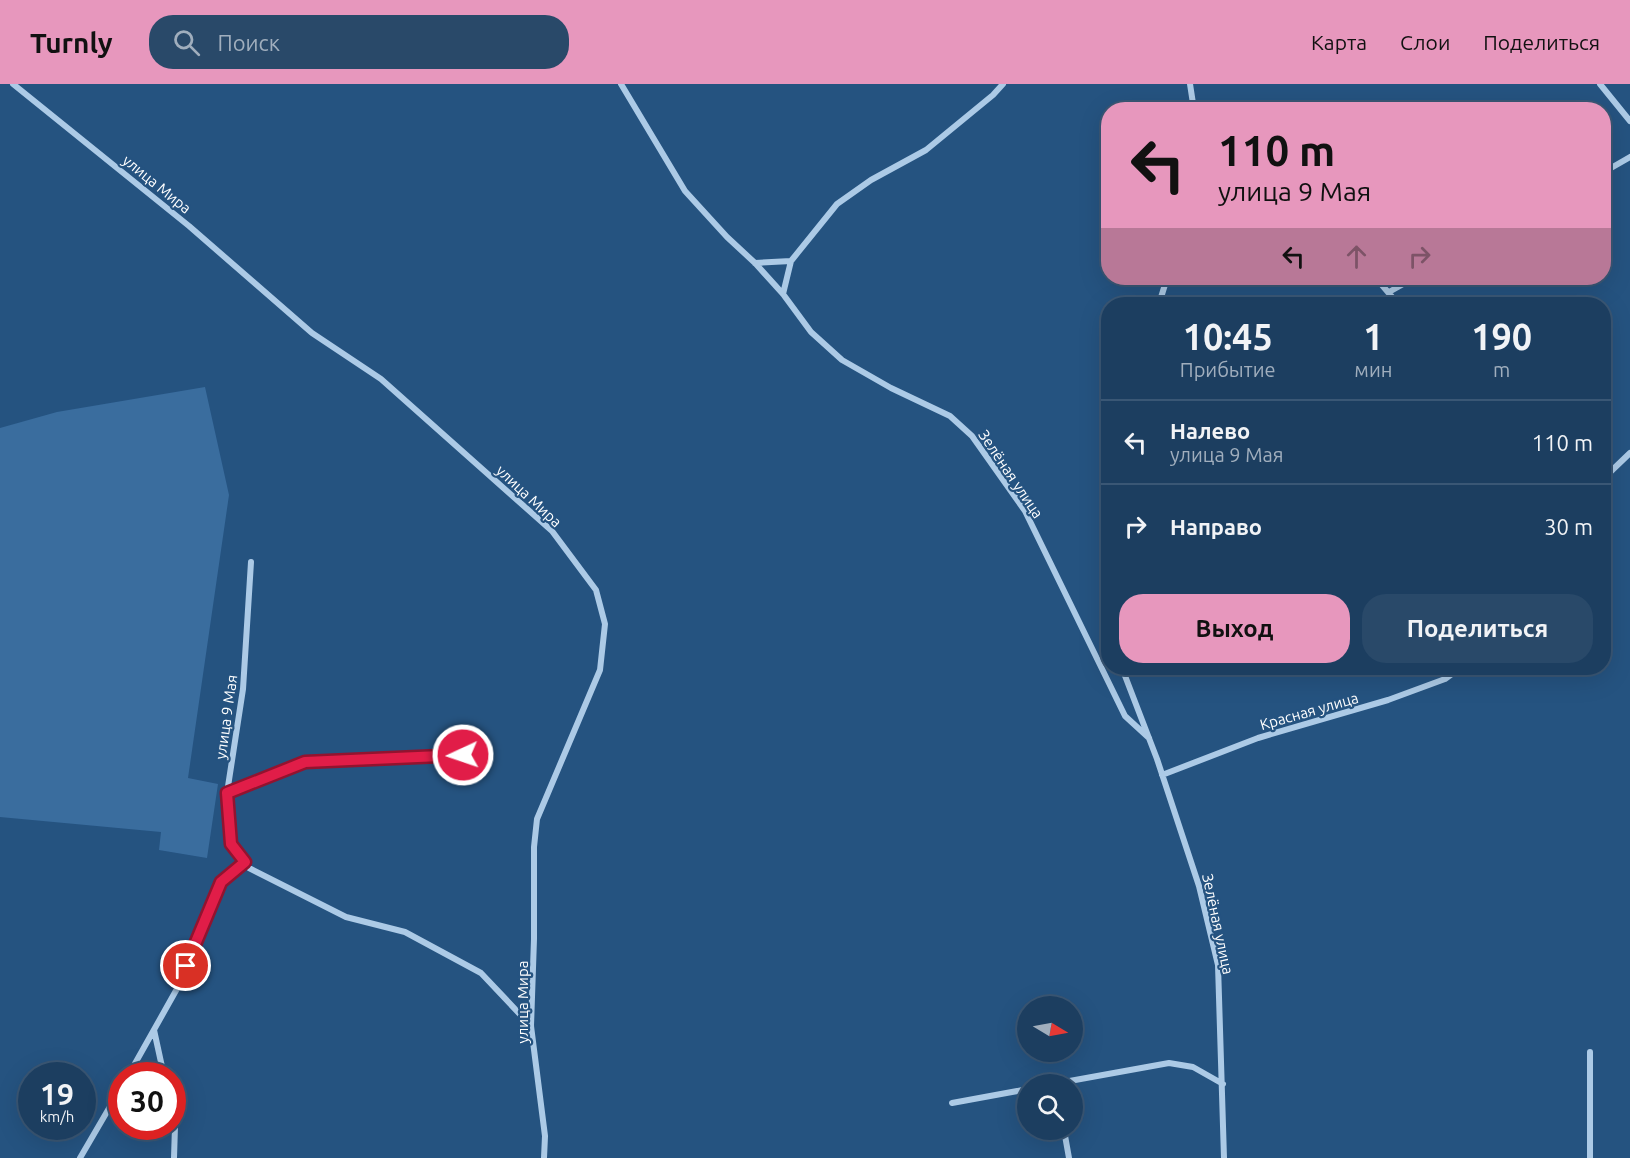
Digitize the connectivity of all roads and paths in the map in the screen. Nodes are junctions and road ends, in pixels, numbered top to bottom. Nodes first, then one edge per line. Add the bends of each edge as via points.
1 (13, 84) edge
2 (621, 84) edge
3 (1004, 84) edge
4 (1190, 84) edge
5 (1600, 84) edge
6 (1193, 102) edge
7 (1630, 121) edge
8 (1630, 157) edge
9 (1611, 168) edge
10 (791, 261) junction
11 (755, 263) junction
12 (1382, 285) edge
13 (1402, 285) edge
14 (1389, 292) junction
15 (783, 294) junction
16 (1393, 297) edge
17 (1630, 453) edge
18 (1611, 471) edge
19 (251, 562) dead end
20 (1101, 668) edge
21 (1105, 675) edge
22 (1125, 675) edge
23 (1450, 675) edge
24 (1149, 738) junction
25 (463, 755) dead end
26 (1162, 775) junction
27 (227, 793) junction
28 (247, 865) junction
29 (531, 1026) junction
30 (154, 1030) junction
31 (1590, 1052) dead end
32 (136, 1062) edge
33 (161, 1062) edge
34 (1083, 1079) edge
35 (1222, 1084) junction
36 (1017, 1091) edge
37 (952, 1103) dead end
38 (108, 1110) edge
39 (175, 1140) edge
40 (1066, 1140) edge
41 (80, 1158) edge
42 (174, 1158) edge
43 (544, 1158) edge
44 (1069, 1158) edge
45 (1224, 1158) edge
46 (1590, 1158) edge

1 - 29 street, улица Мира via 189,226 312,333 381,379 552,531 596,590 605,624 600,670 537,819
2 - 11 street via 685,191
3 - 10 street via 926,150 837,204
4 - 6 street
5 - 7 street
8 - 9 street
10 - 11 street
10 - 15 street
11 - 15 street
12 - 14 street
13 - 14 street
14 - 16 street
15 - 20 street, Зелёная улица via 811,332 842,360 950,416 972,436 1025,511
17 - 18 street
19 - 27 street, улица 9 Мая via 243,689
21 - 24 street, Зелёная улица via 1125,717
22 - 24 street, Зелёная улица
23 - 26 street, Красная улица via 1397,697 1258,738
24 - 26 street, Зелёная улица
25 - 27 street via 305,762
26 - 35 street, Зелёная улица via 1200,886 1218,965
27 - 28 street, улица 9 Мая via 231,844
28 - 29 street via 346,917 405,932 481,974
28 - 30 street via 221,882 178,987
29 - 43 street, улица Мира via 545,1136
30 - 32 street
30 - 33 street
31 - 46 street
34 - 35 street via 1169,1063 1193,1067
35 - 45 street, Зелёная улица
36 - 37 street
38 - 41 street
39 - 42 street
40 - 44 street

